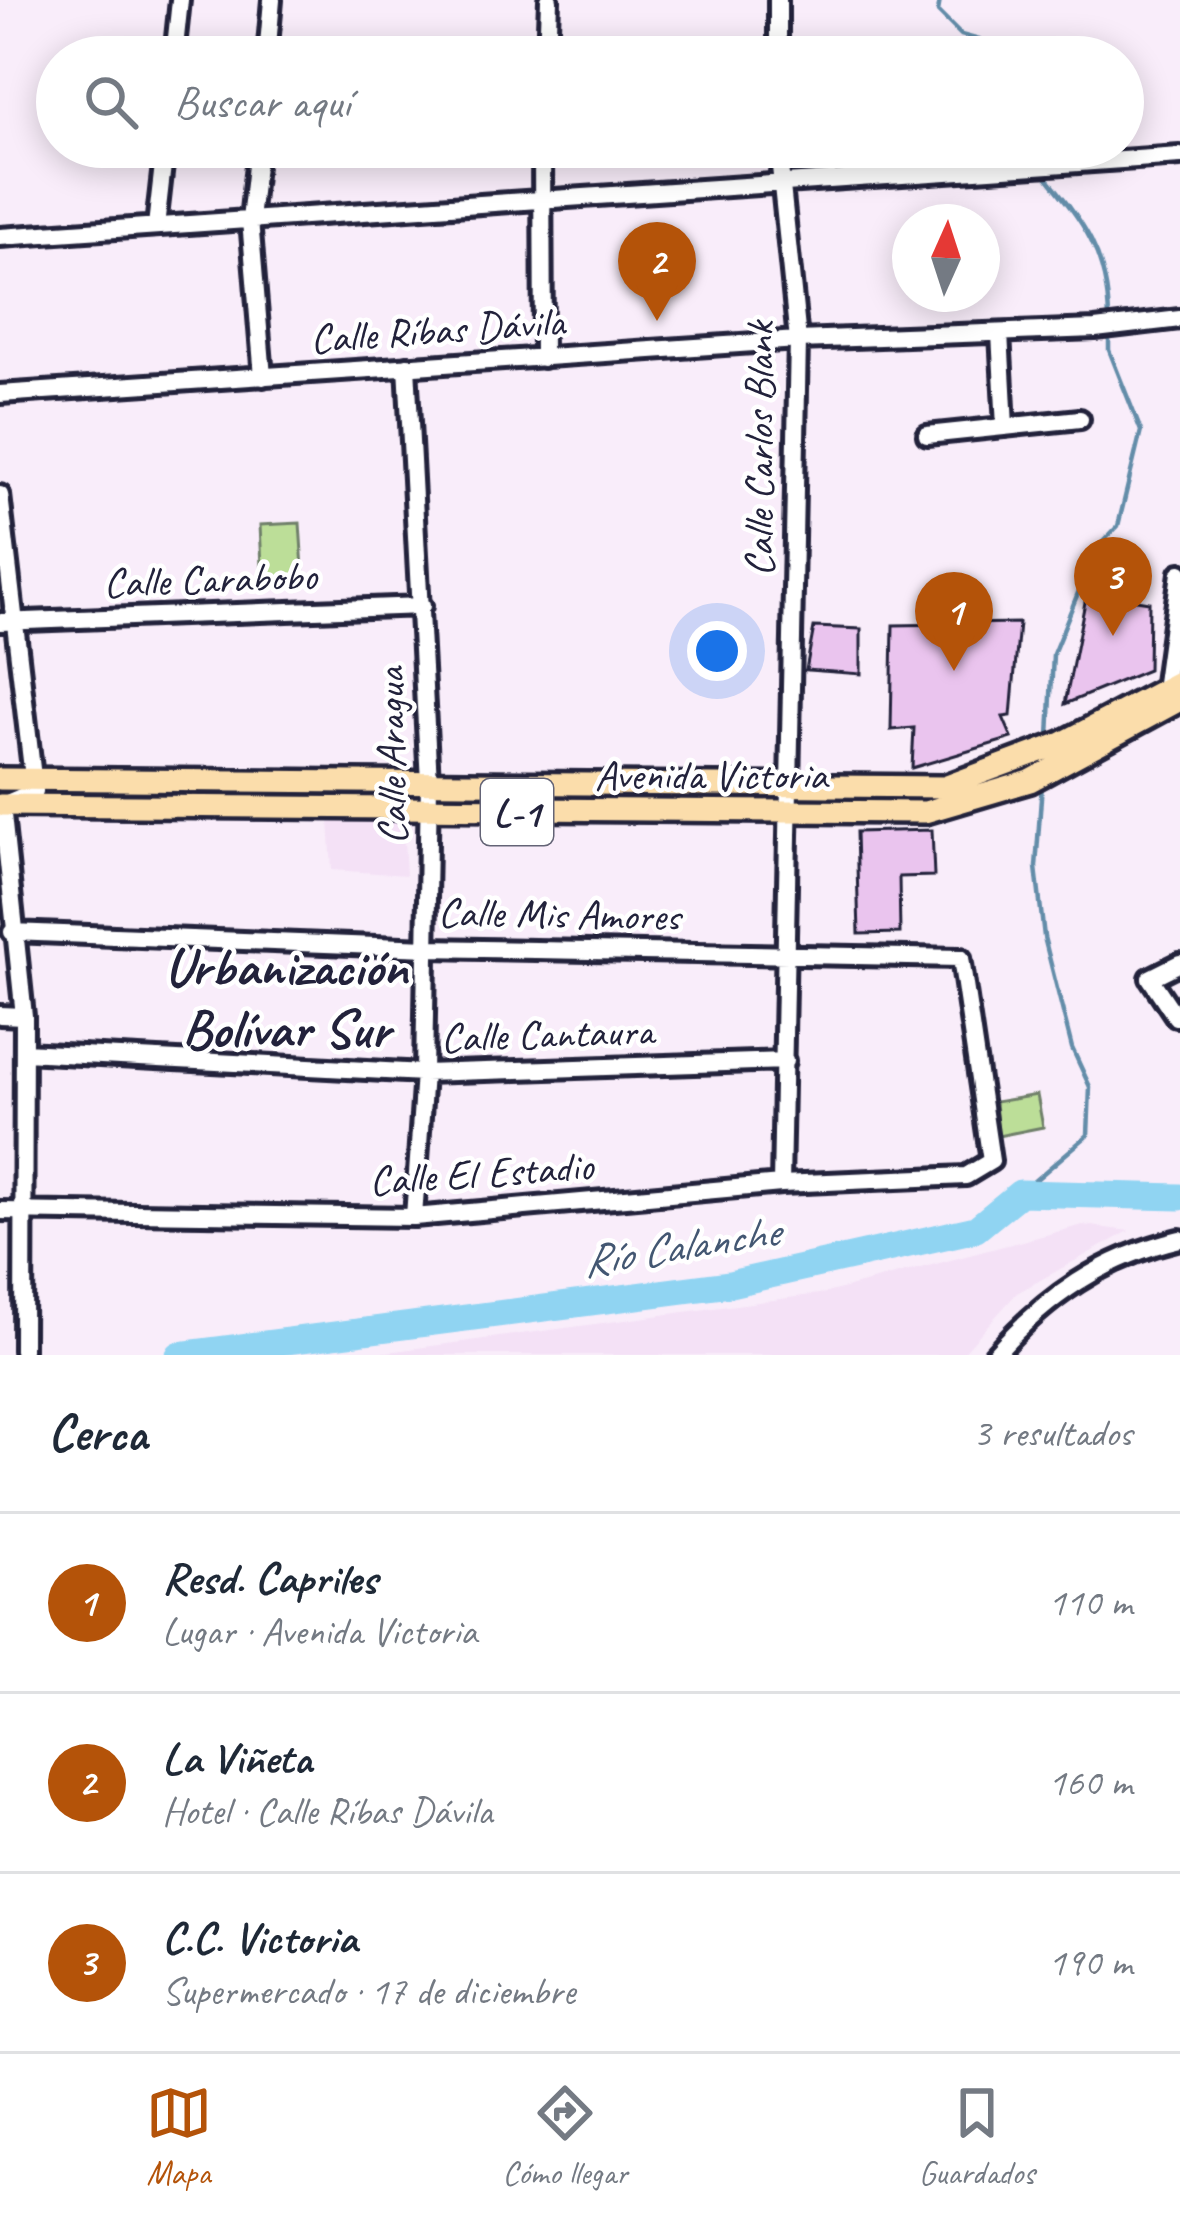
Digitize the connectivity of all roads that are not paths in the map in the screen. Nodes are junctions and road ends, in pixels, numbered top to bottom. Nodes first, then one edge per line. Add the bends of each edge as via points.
1 (180, 0) edge
2 (272, 0) edge
3 (550, 0) edge
4 (778, 0) edge
5 (176, 36) edge
6 (269, 36) edge
7 (548, 36) edge
8 (778, 36) edge
9 (1180, 156) edge
10 (1144, 158) edge
11 (163, 168) edge
12 (256, 168) edge
13 (541, 168) edge
14 (778, 168) edge
15 (999, 168) edge
16 (778, 184) junction
17 (539, 200) junction
18 (250, 220) junction
19 (157, 226) junction
20 (0, 237) edge
21 (1180, 319) edge
22 (1000, 333) junction
23 (798, 340) junction
24 (543, 358) junction
25 (407, 365) junction
26 (263, 377) junction
27 (0, 394) edge
28 (1080, 419) dead end
29 (1005, 427) junction
30 (927, 435) dead end
31 (0, 495) edge
32 (1180, 573) edge
33 (422, 606) junction
34 (6, 621) edge
35 (1175, 690) edge
36 (1063, 754) junction
37 (0, 778) edge
38 (429, 782) junction
39 (793, 788) junction
40 (35, 792) junction
41 (1, 805) edge
42 (428, 812) junction
43 (792, 814) junction
44 (12, 932) junction
45 (428, 948) junction
46 (788, 951) junction
47 (1180, 963) edge
48 (0, 1015) edge
49 (1180, 1015) edge
50 (24, 1016) junction
51 (24, 1052) junction
52 (785, 1061) junction
53 (424, 1073) junction
54 (966, 1176) joint
55 (781, 1184) junction
56 (0, 1211) edge
57 (26, 1214) junction
58 (414, 1217) junction
59 (1180, 1239) edge
60 (23, 1350) dead end
61 (994, 1355) edge

1 - 5 street
2 - 6 street
3 - 7 street
4 - 8 street
9 - 10 street
11 - 19 street
12 - 18 street
13 - 17 street
14 - 16 street, Calle Carlos Blank
15 - 16 street
16 - 17 street
16 - 23 street, Calle Carlos Blank
17 - 18 street
17 - 24 street
18 - 19 street
18 - 26 street
19 - 20 street
21 - 22 street, Calle Ríbas Dávila
22 - 23 street, Calle Ríbas Dávila
22 - 29 street
23 - 24 street, Calle Ríbas Dávila
23 - 39 street, Calle Carlos Blank
24 - 25 street, Calle Ríbas Dávila
25 - 26 street, Calle Ríbas Dávila
25 - 33 street, Calle Aragua
26 - 27 street, Calle Ríbas Dávila
28 - 29 street
29 - 30 street
31 - 34 street
32 - 35 street
33 - 34 street, Calle Carabobo
33 - 38 street, Calle Aragua
34 - 40 street
35 - 36 main road, Avenida Victoria / L-1
36 - 39 main road, Avenida Victoria / L-1 via 1029,757 944,787
36 - 43 main road, Avenida Victoria / L-1 via 1030,781 925,812
37 - 40 main road, Avenida Victoria / L-1
38 - 39 main road, Avenida Victoria / L-1
38 - 40 main road, Avenida Victoria / L-1
38 - 42 street, Calle Aragua
39 - 43 street, Calle Carlos Blank
40 - 41 main road, Avenida Victoria / L-1
40 - 42 main road, Avenida Victoria / L-1
41 - 44 street
42 - 43 main road, Avenida Victoria / L-1
42 - 45 street, Calle Aragua
43 - 46 street, Calle Carlos Blank
44 - 45 street, Calle Mis Amores
44 - 50 street
45 - 46 street, Calle Mis Amores
45 - 53 street, Calle Aragua
46 - 52 street, Calle Carlos Blank
46 - 54 street, Calle Mis Amores via 961,958 991,1161
47 - 49 street via 1150,977
48 - 50 street
50 - 51 street
51 - 53 street, Calle Cantaura
51 - 57 street
52 - 53 street, Calle Cantaura
52 - 55 street, Calle Carlos Blank
53 - 58 street, Calle Aragua
54 - 55 street, Calle El Estadio
55 - 58 street, Calle El Estadio
56 - 57 street, Calle El Estadio
57 - 58 street, Calle El Estadio
57 - 60 street
59 - 61 street via 1091,1271 1037,1307

